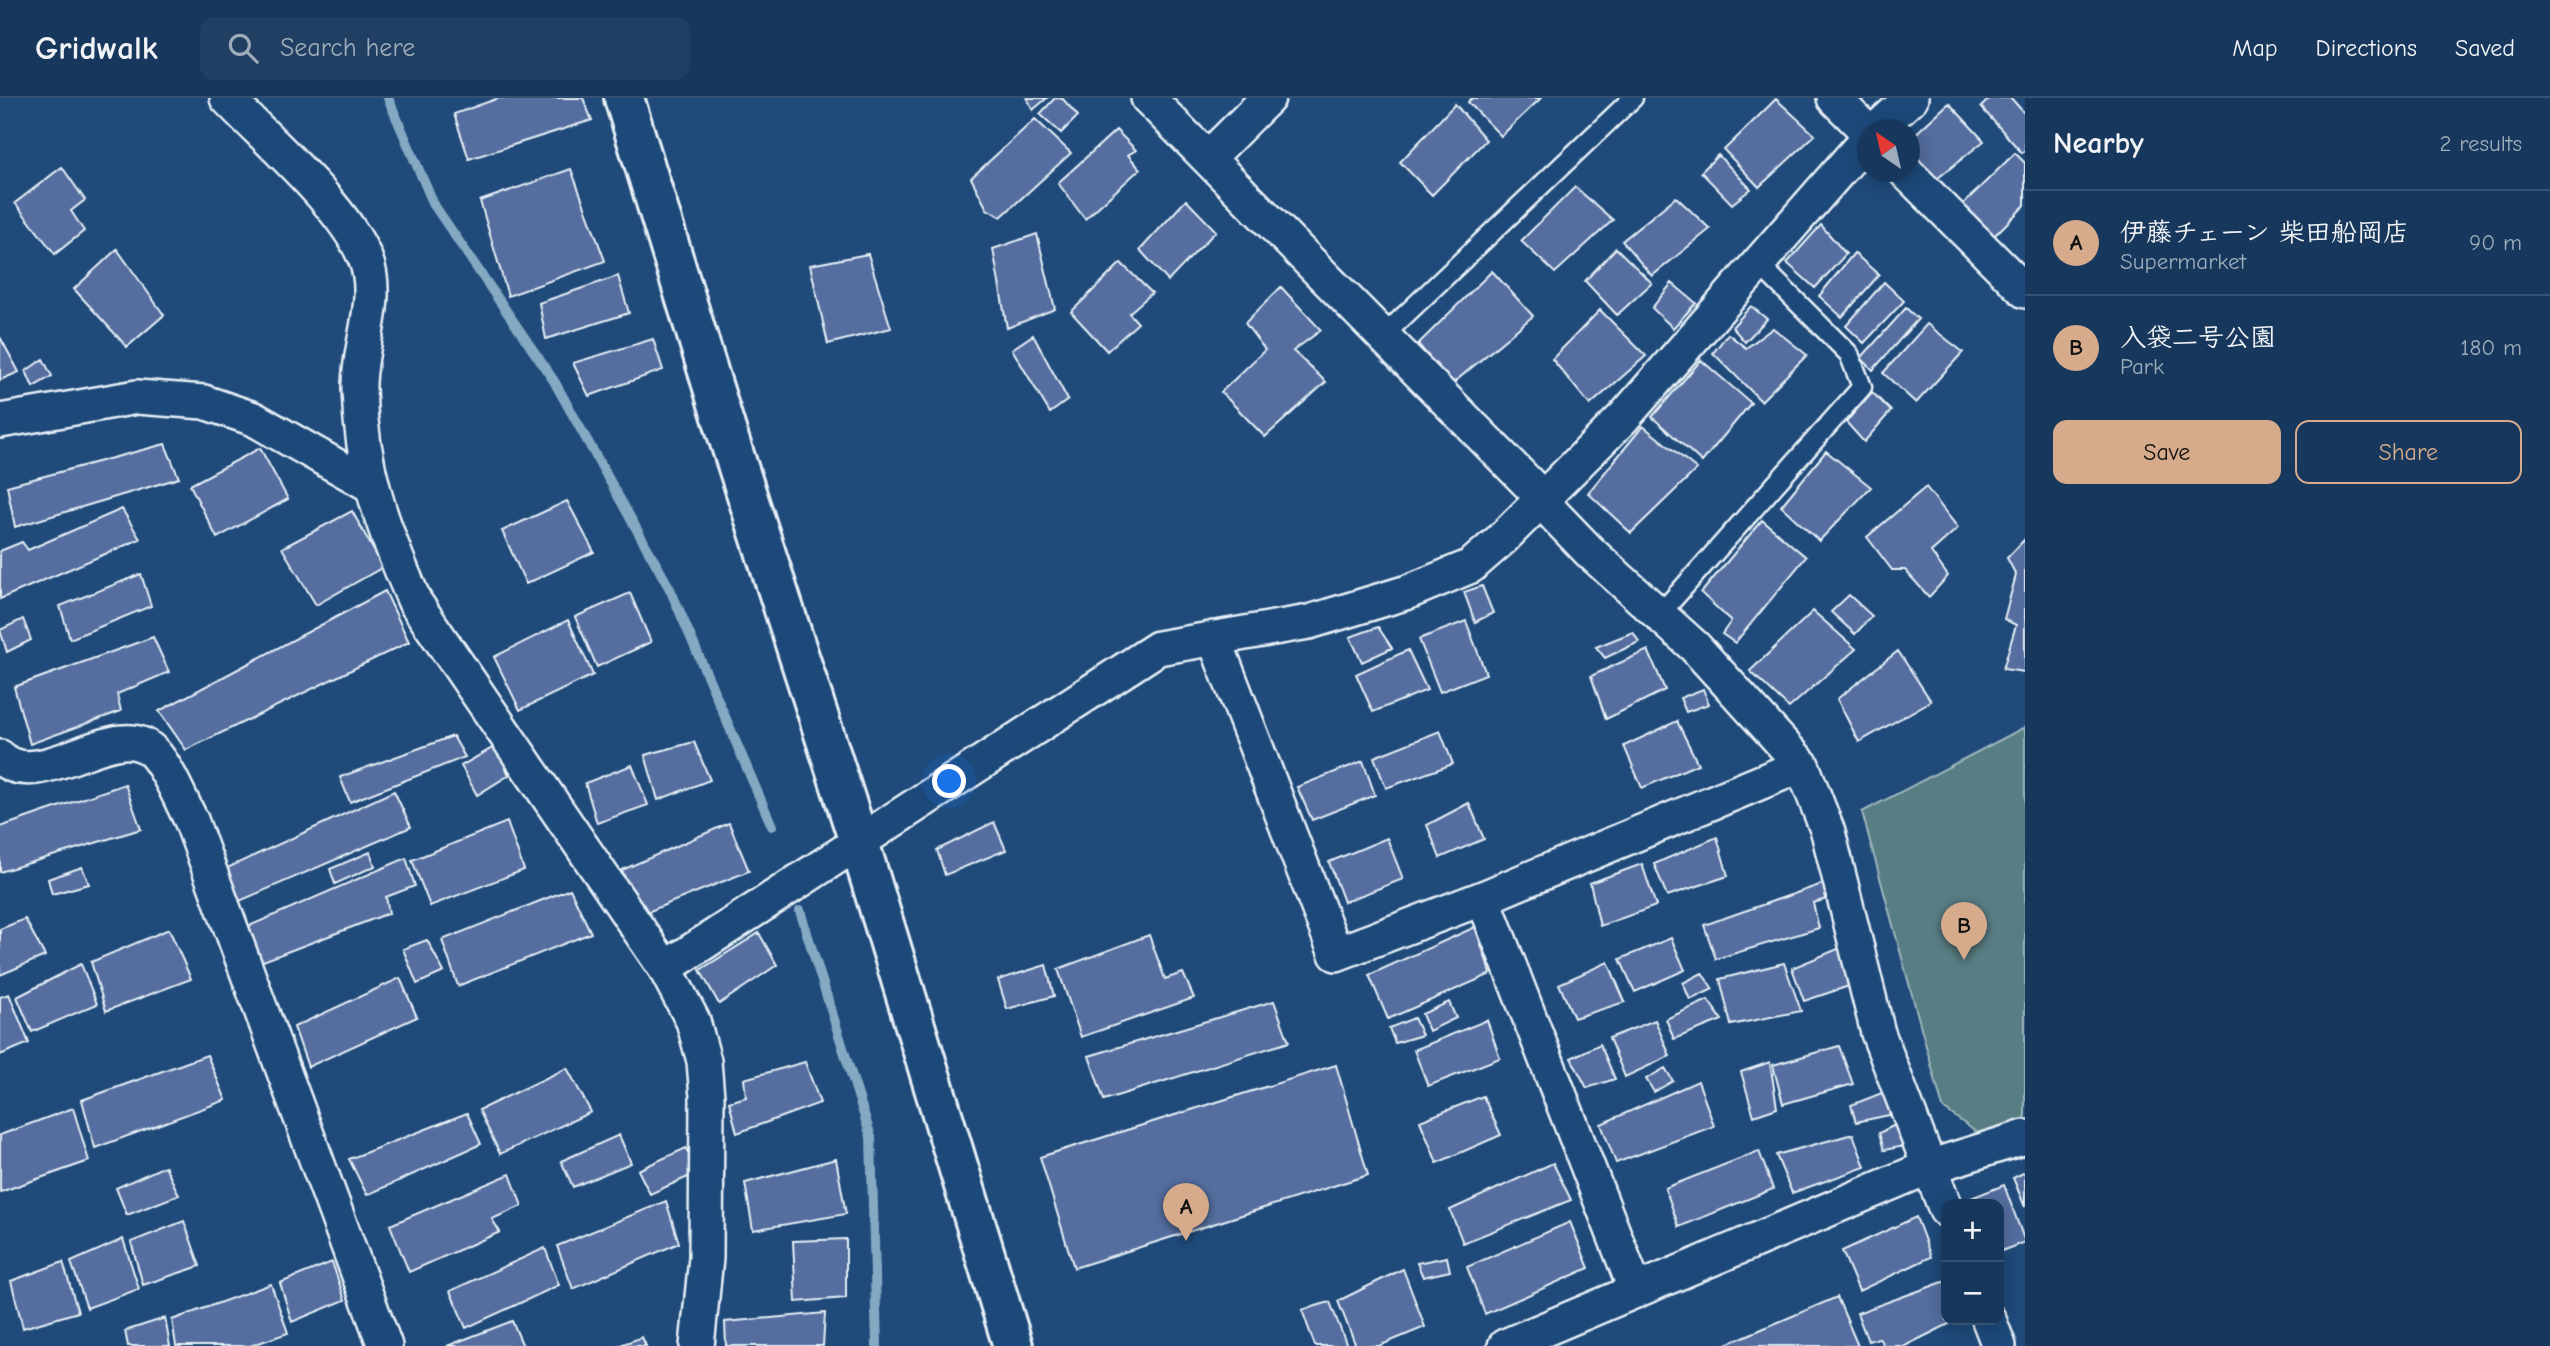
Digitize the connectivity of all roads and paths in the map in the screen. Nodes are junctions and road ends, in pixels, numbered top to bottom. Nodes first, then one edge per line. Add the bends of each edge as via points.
1 (227, 98) edge
2 (624, 98) edge
3 (1148, 98) edge
4 (1268, 98) edge
5 (1633, 98) edge
6 (1834, 98) edge
7 (1911, 98) edge
8 (1888, 119) edge
9 (1857, 122) edge
10 (1857, 149) edge
11 (1208, 158) junction
12 (1916, 182) edge
13 (1757, 262) junction
14 (2025, 291) edge
15 (1383, 336) junction
16 (0, 421) edge
17 (369, 485) junction
18 (1541, 501) junction
19 (1659, 615) junction
20 (1214, 638) junction
21 (0, 757) edge
22 (1802, 765) junction
23 (859, 842) junction
24 (1483, 898) junction
25 (665, 968) junction
26 (2025, 1137) edge
27 (1929, 1167) junction
28 (1942, 1199) edge
29 (1636, 1291) junction
30 (1991, 1325) edge
31 (385, 1346) edge
32 (697, 1346) edge
33 (1013, 1346) edge
34 (1505, 1346) edge
35 (1999, 1346) edge

1 - 17 street via 349,226 366,259 372,284 359,384 361,440
2 - 23 street
3 - 11 street
4 - 11 street
5 - 15 lane
6 - 9 street
7 - 8 street
10 - 13 street
11 - 15 street
12 - 14 street
13 - 18 street via 1624,417
13 - 19 lane via 1849,354 1862,387
15 - 18 street
16 - 17 street via 137,397 204,402 254,419
17 - 25 street via 415,602
18 - 19 street
18 - 20 street via 1471,566 1408,592 1309,622
19 - 22 street via 1695,647
20 - 23 street via 1158,649
20 - 24 street via 1336,954
21 - 31 street via 30,769 118,743 136,742 154,752 191,820
22 - 24 street
22 - 27 street via 1828,832 1878,1033
23 - 25 street
23 - 33 street
24 - 29 street
25 - 32 street via 693,1021 704,1061 706,1258
26 - 27 street
27 - 28 street
27 - 29 street
29 - 34 street
30 - 35 street

